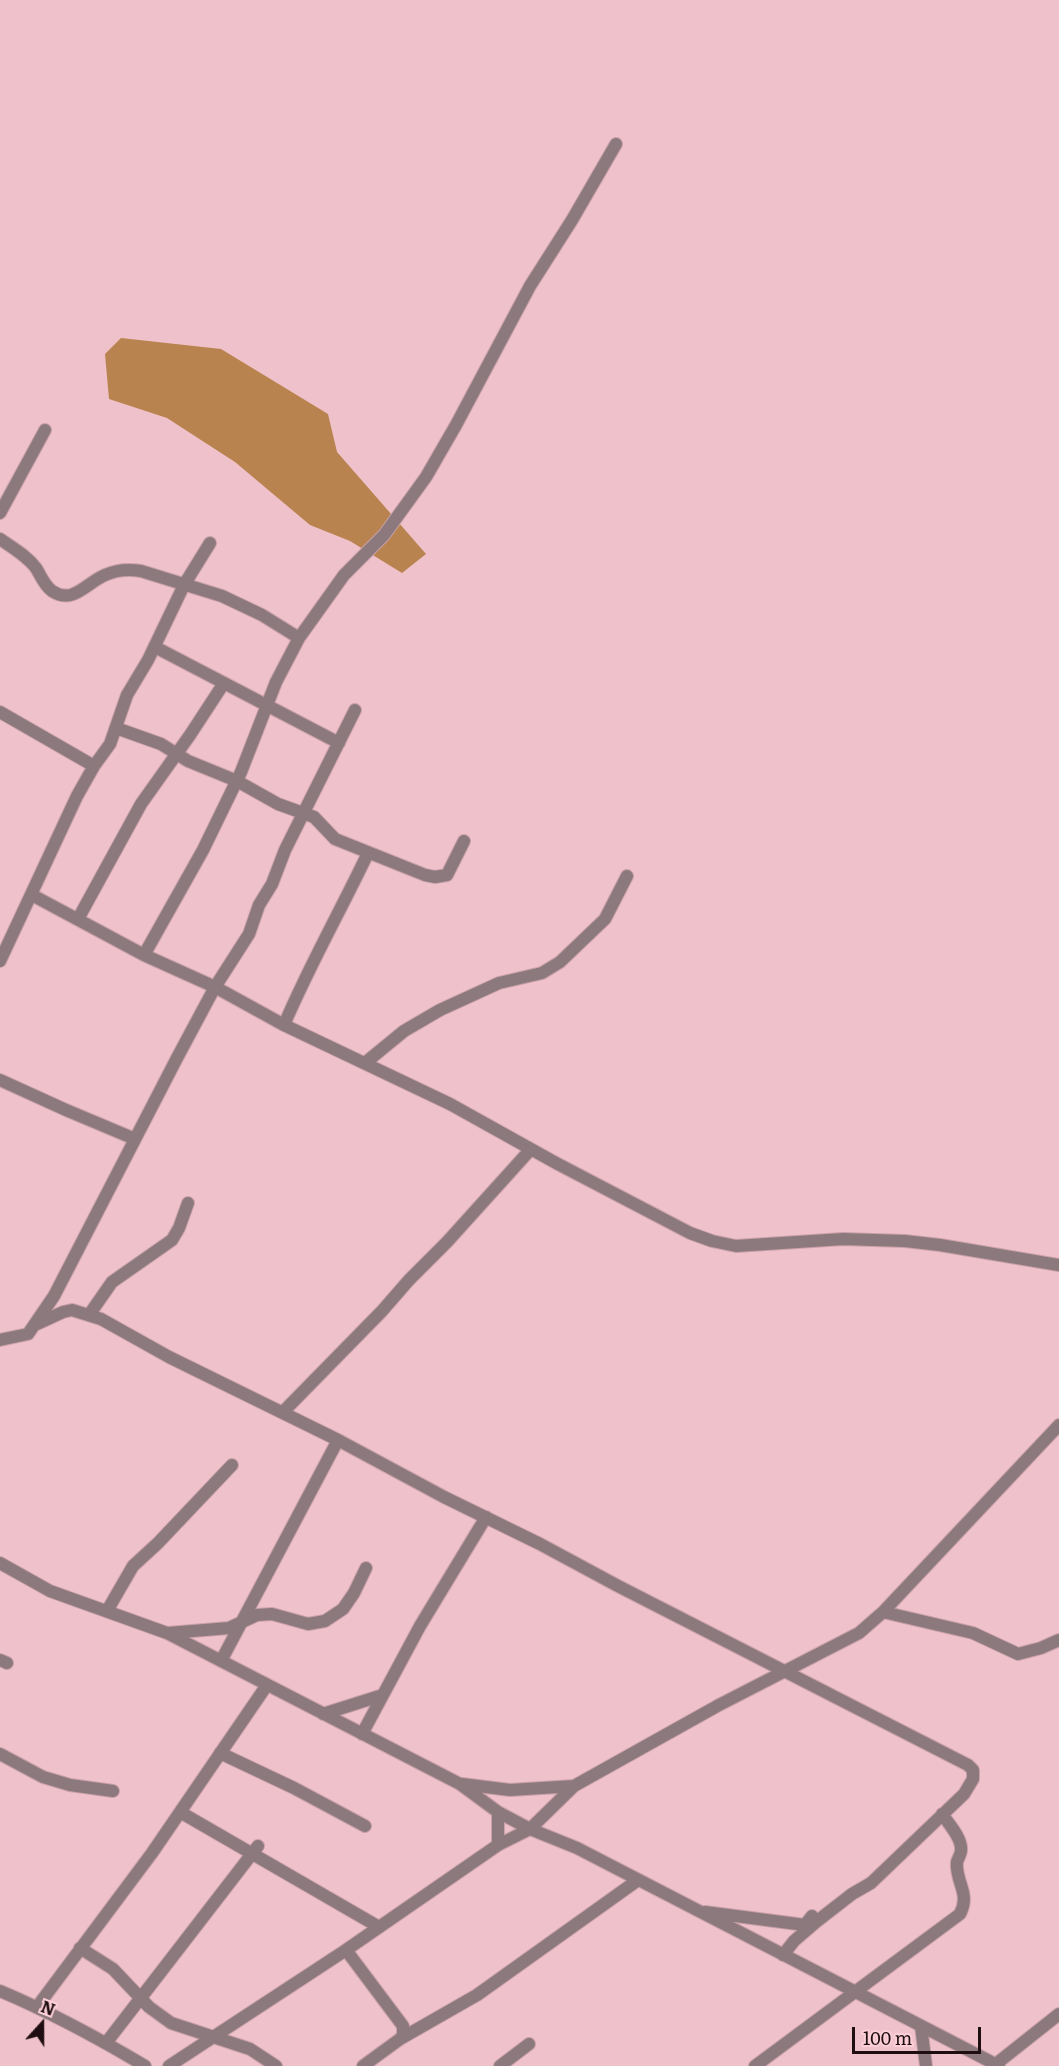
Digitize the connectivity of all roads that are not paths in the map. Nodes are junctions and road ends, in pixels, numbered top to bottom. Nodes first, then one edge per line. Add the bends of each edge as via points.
1 (616, 144) dead end
2 (45, 430) dead end
3 (0, 513) edge
4 (0, 539) edge
5 (210, 543) dead end
6 (184, 585) junction
7 (299, 638) junction
8 (155, 647) junction
9 (224, 683) junction
10 (266, 705) junction
11 (355, 710) dead end
12 (3, 718) edge
13 (116, 728) junction
14 (339, 743) junction
15 (176, 754) junction
16 (94, 766) junction
17 (237, 781) junction
18 (304, 813) junction
19 (464, 841) dead end
20 (368, 853) junction
21 (627, 876) dead end
22 (32, 895) junction
23 (78, 919) junction
24 (144, 956) junction
25 (0, 961) edge
26 (215, 987) junction
27 (284, 1025) junction
28 (365, 1062) junction
29 (0, 1080) edge
30 (135, 1139) junction
31 (531, 1149) junction
32 (188, 1203) dead end
33 (1059, 1265) edge
34 (89, 1315) junction
35 (37, 1324) junction
36 (0, 1340) edge
37 (283, 1412) junction
38 (1059, 1425) edge
39 (338, 1440) junction
40 (232, 1465) dead end
41 (486, 1517) junction
42 (0, 1563) edge
43 (366, 1568) dead end
44 (107, 1611) junction
45 (883, 1612) junction
46 (242, 1622) junction
47 (167, 1633) junction
48 (1059, 1640) edge
49 (221, 1661) junction
50 (782, 1671) junction
51 (267, 1684) junction
52 (383, 1695) junction
53 (323, 1714) junction
54 (362, 1734) junction
55 (220, 1753) junction
56 (0, 1754) edge
57 (460, 1784) junction
58 (574, 1786) junction
59 (113, 1791) dead end
60 (180, 1812) junction
61 (498, 1812) junction
62 (942, 1814) junction
63 (365, 1826) dead end
64 (530, 1829) junction
65 (498, 1845) junction
66 (255, 1850) junction
67 (638, 1880) junction
68 (848, 1897) junction
69 (698, 1911) junction
70 (379, 1927) junction
71 (80, 1948) junction
72 (346, 1950) junction
73 (783, 1955) junction
74 (0, 1991) edge
75 (855, 1992) junction
76 (140, 1997) junction
77 (37, 2007) junction
78 (1059, 2014) edge
79 (921, 2026) junction
80 (213, 2036) junction
81 (400, 2039) junction
82 (106, 2043) junction
83 (529, 2044) dead end
84 (998, 2065) edge
85 (145, 2066) edge
86 (169, 2066) edge
87 (276, 2066) edge
88 (363, 2066) edge
89 (500, 2066) edge
90 (755, 2066) edge
91 (926, 2066) edge

1 - 7 street via 530,286 426,477 384,535 344,575
2 - 3 street
4 - 6 street via 25,557 48,587 68,596 106,574 130,570
5 - 6 street
6 - 7 street via 222,596
6 - 8 street
7 - 10 street
8 - 9 street
8 - 13 street via 127,695
9 - 10 street
9 - 15 street
10 - 14 street
10 - 17 street
11 - 14 street
12 - 16 street
13 - 15 street via 161,744
13 - 16 street
14 - 18 street
15 - 17 street
15 - 23 street via 141,804
16 - 22 street
17 - 18 street via 278,804
17 - 24 street
18 - 20 street via 315,816 335,839
18 - 26 street via 249,934
19 - 20 street via 447,875 442,877 425,875
20 - 27 street
21 - 28 street via 605,919 560,962 542,973 499,983 440,1010 404,1031
22 - 23 street
22 - 25 street
23 - 24 street
24 - 26 street
26 - 27 street
26 - 30 street
27 - 28 street
28 - 31 street
29 - 30 street
30 - 35 street
31 - 33 street via 712,1241 735,1246 843,1239 905,1241
31 - 37 street
32 - 34 street via 172,1240 112,1282
34 - 35 street via 72,1310
34 - 37 street
35 - 36 street via 28,1334
37 - 39 street
38 - 45 street
39 - 41 street
39 - 46 street
40 - 44 street via 133,1566
41 - 50 street
41 - 52 street
42 - 44 street via 50,1591
43 - 46 street via 343,1609 325,1621 308,1624 272,1614 256,1615
44 - 47 street
45 - 48 street via 974,1633 1018,1654
45 - 50 street via 859,1633
46 - 47 street via 229,1628
46 - 49 street
47 - 49 street
49 - 51 street
50 - 58 street
50 - 62 street via 968,1765 973,1770 973,1779 964,1794
51 - 53 street
51 - 55 street
52 - 53 street
52 - 54 street
53 - 54 street
54 - 57 street
55 - 60 street
55 - 63 street
56 - 59 street via 43,1777
57 - 58 street via 510,1790
57 - 61 street
58 - 64 street
60 - 66 street
60 - 71 street
61 - 64 street
61 - 65 street
62 - 68 street via 871,1882
62 - 75 street via 962,1848 957,1862 964,1905 960,1914
64 - 65 street
64 - 67 street
65 - 70 street
66 - 70 street
66 - 76 street
67 - 69 street
67 - 81 street via 477,1995
68 - 69 street via 838,1896 805,1925
68 - 73 street via 794,1941
69 - 73 street
70 - 72 street
71 - 76 street via 113,1969
71 - 77 street
72 - 80 street
72 - 81 street via 403,2026
73 - 75 street
74 - 77 street
75 - 79 street
75 - 90 street
76 - 80 street via 171,2023
76 - 82 street
77 - 82 street
78 - 84 street
79 - 84 street
79 - 91 street
80 - 86 street
80 - 87 street via 250,2049
81 - 88 street
82 - 85 street
83 - 89 street

